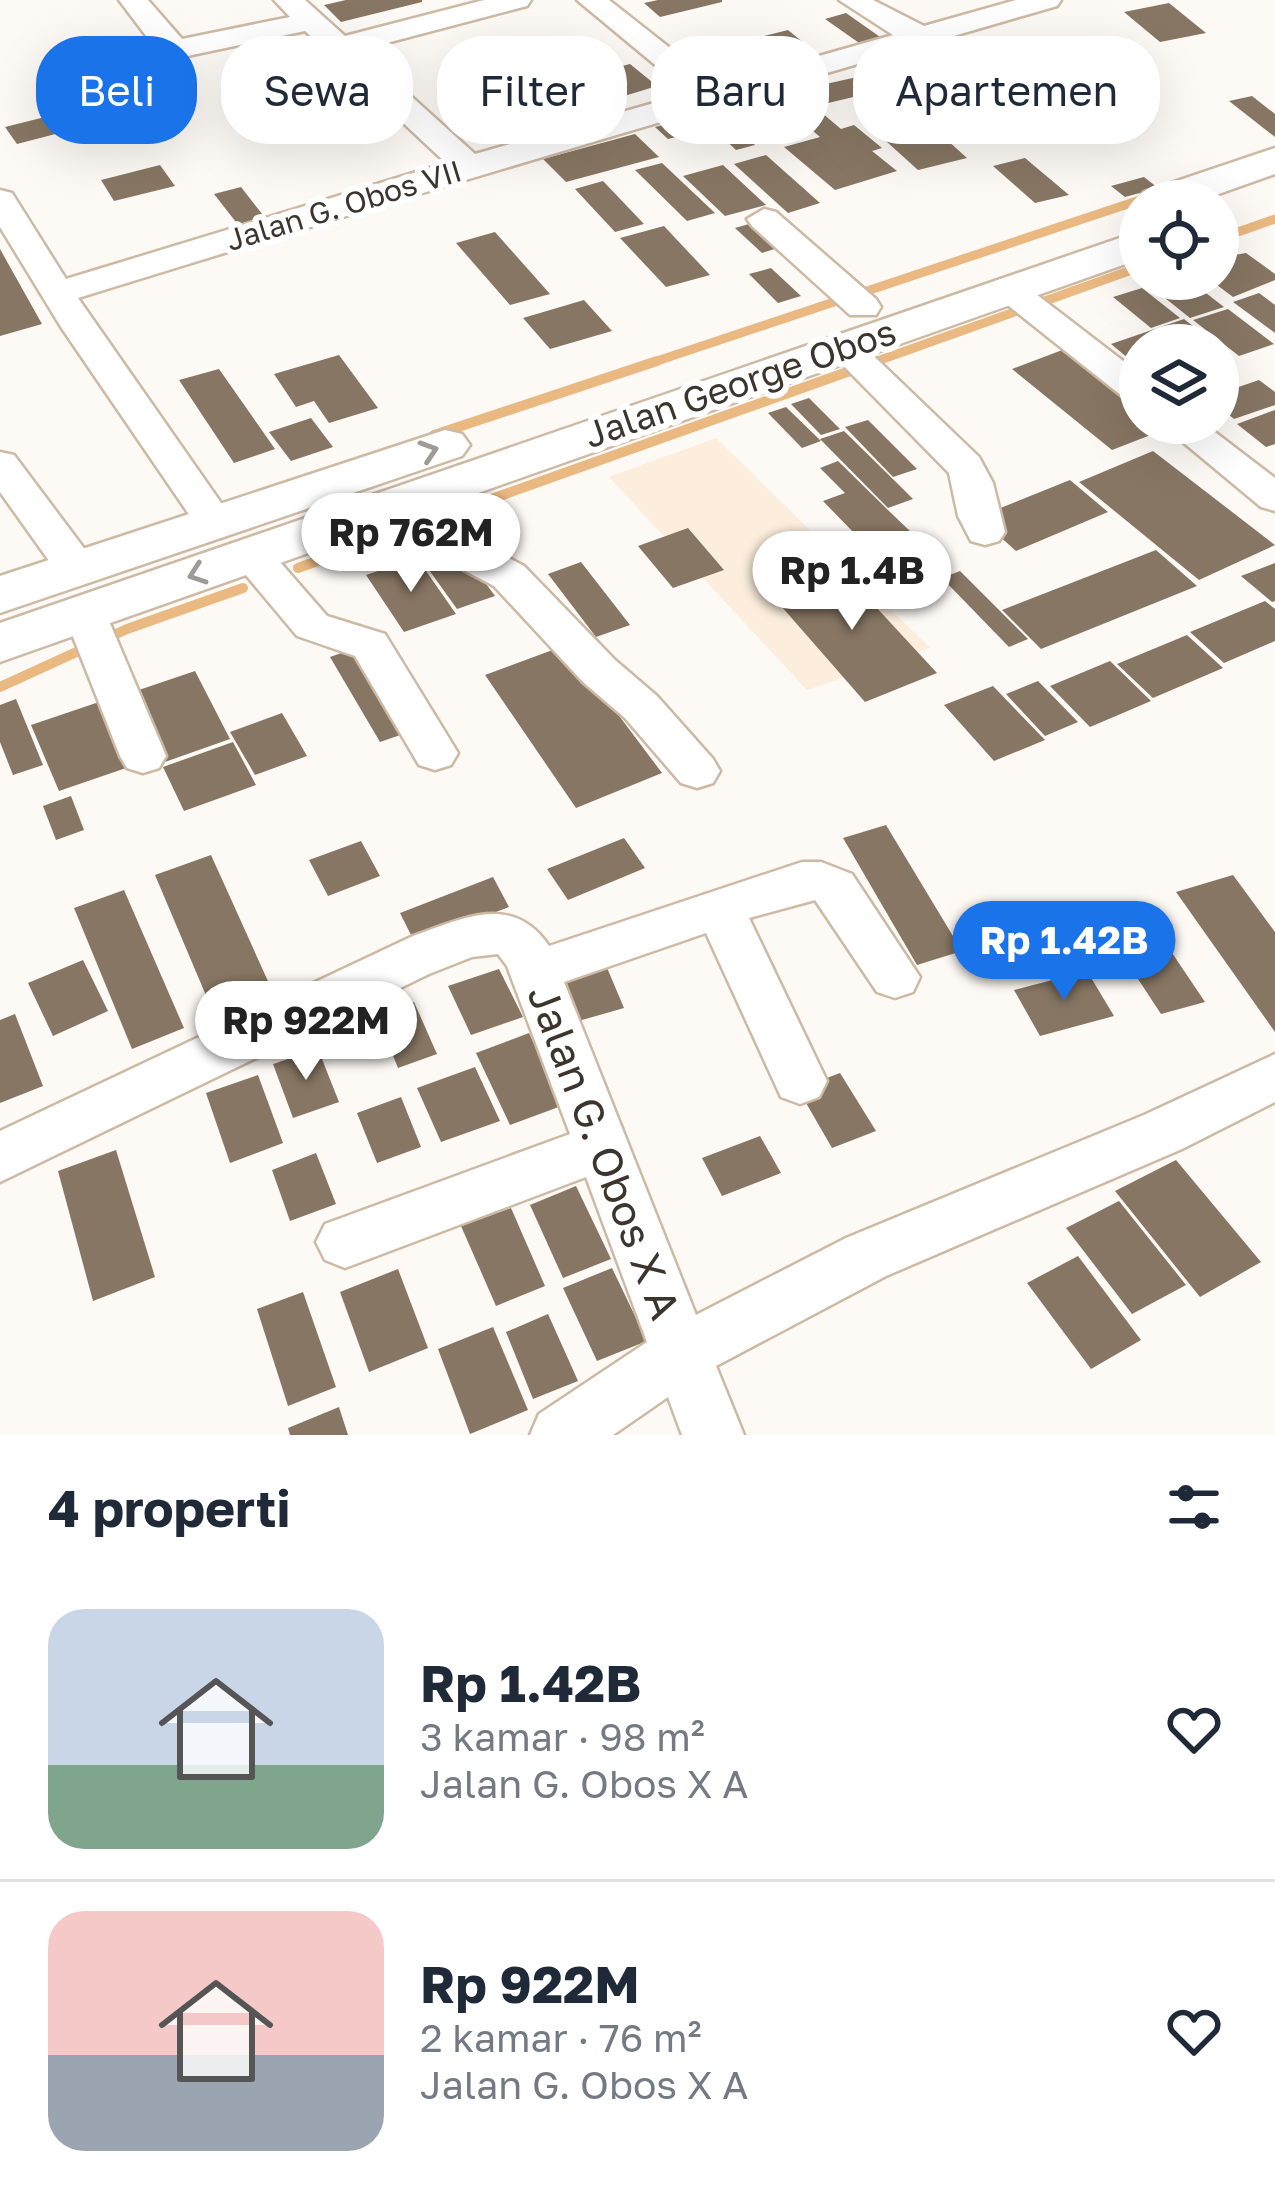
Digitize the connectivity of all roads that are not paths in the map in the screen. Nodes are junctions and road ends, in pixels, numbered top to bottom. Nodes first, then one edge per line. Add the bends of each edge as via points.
1 (133, 0) edge
2 (288, 0) edge
3 (517, 0) edge
4 (591, 0) edge
5 (854, 0) edge
6 (1047, 0) edge
7 (984, 8) edge
8 (313, 21) junction
9 (330, 36) edge
10 (380, 36) edge
11 (924, 36) edge
12 (929, 36) edge
13 (651, 48) edge
14 (413, 113) edge
15 (651, 114) edge
16 (1275, 160) edge
17 (469, 166) junction
18 (1218, 180) edge
19 (1275, 198) edge
20 (0, 200) edge
21 (1239, 210) edge
22 (1119, 217) edge
23 (764, 219) dead end
24 (1119, 251) edge
25 (1006, 288) junction
26 (57, 293) junction
27 (853, 327) junction
28 (1119, 376) edge
29 (632, 402) junction
30 (1206, 444) edge
31 (0, 464) edge
32 (418, 496) junction
33 (1275, 498) edge
34 (215, 523) junction
35 (985, 532) dead end
36 (251, 556) junction
37 (81, 591) junction
38 (0, 595) edge
39 (0, 643) edge
40 (435, 753) dead end
41 (143, 756) dead end
42 (697, 771) dead end
43 (720, 909) junction
44 (535, 971) junction
45 (895, 977) dead end
46 (1275, 1077) edge
47 (800, 1081) dead end
48 (599, 1148) junction
49 (0, 1158) edge
50 (345, 1241) dead end
51 (681, 1353) junction
52 (561, 1435) edge
53 (713, 1435) edge

1 - 8 street via 178,49
2 - 8 street
3 - 10 street
4 - 13 street
5 - 11 street
6 - 7 street, Jalan G. Obos VII
7 - 12 street, Jalan G. Obos VII
8 - 9 street
14 - 17 street
15 - 17 street, Jalan G. Obos VII
16 - 18 main road
17 - 26 street, Jalan G. Obos VII
19 - 21 main road
20 - 26 street
22 - 27 main road, Jalan George Obos
23 - 27 street
24 - 25 main road, Jalan George Obos
25 - 27 main road, Jalan George Obos
25 - 28 street
26 - 34 street
27 - 29 main road, Jalan George Obos
27 - 35 street via 965,466
29 - 32 main road, Jalan George Obos
34 -> 29 main road, Jalan George Obos
30 - 33 street
31 - 37 street
32 - 36 main road, Jalan George Obos
32 - 42 street via 473,557 508,576 641,707
34 - 37 main road, Jalan George Obos
36 -> 37 main road, Jalan George Obos
36 - 40 street via 312,626 370,645
37 - 38 main road, Jalan George Obos
37 - 39 main road, Jalan George Obos
37 - 41 street
43 - 44 street
43 - 45 street via 821,881 835,888
43 - 47 street
44 - 48 street, Jalan G. Obos X A
44 - 49 street, Jalan G. Obos X A via 511,934 474,938 235,1040
46 - 51 street, Jalan G. Obos X A via 866,1257
48 - 50 street
48 - 51 street, Jalan G. Obos X A
51 - 52 street
51 - 53 street

